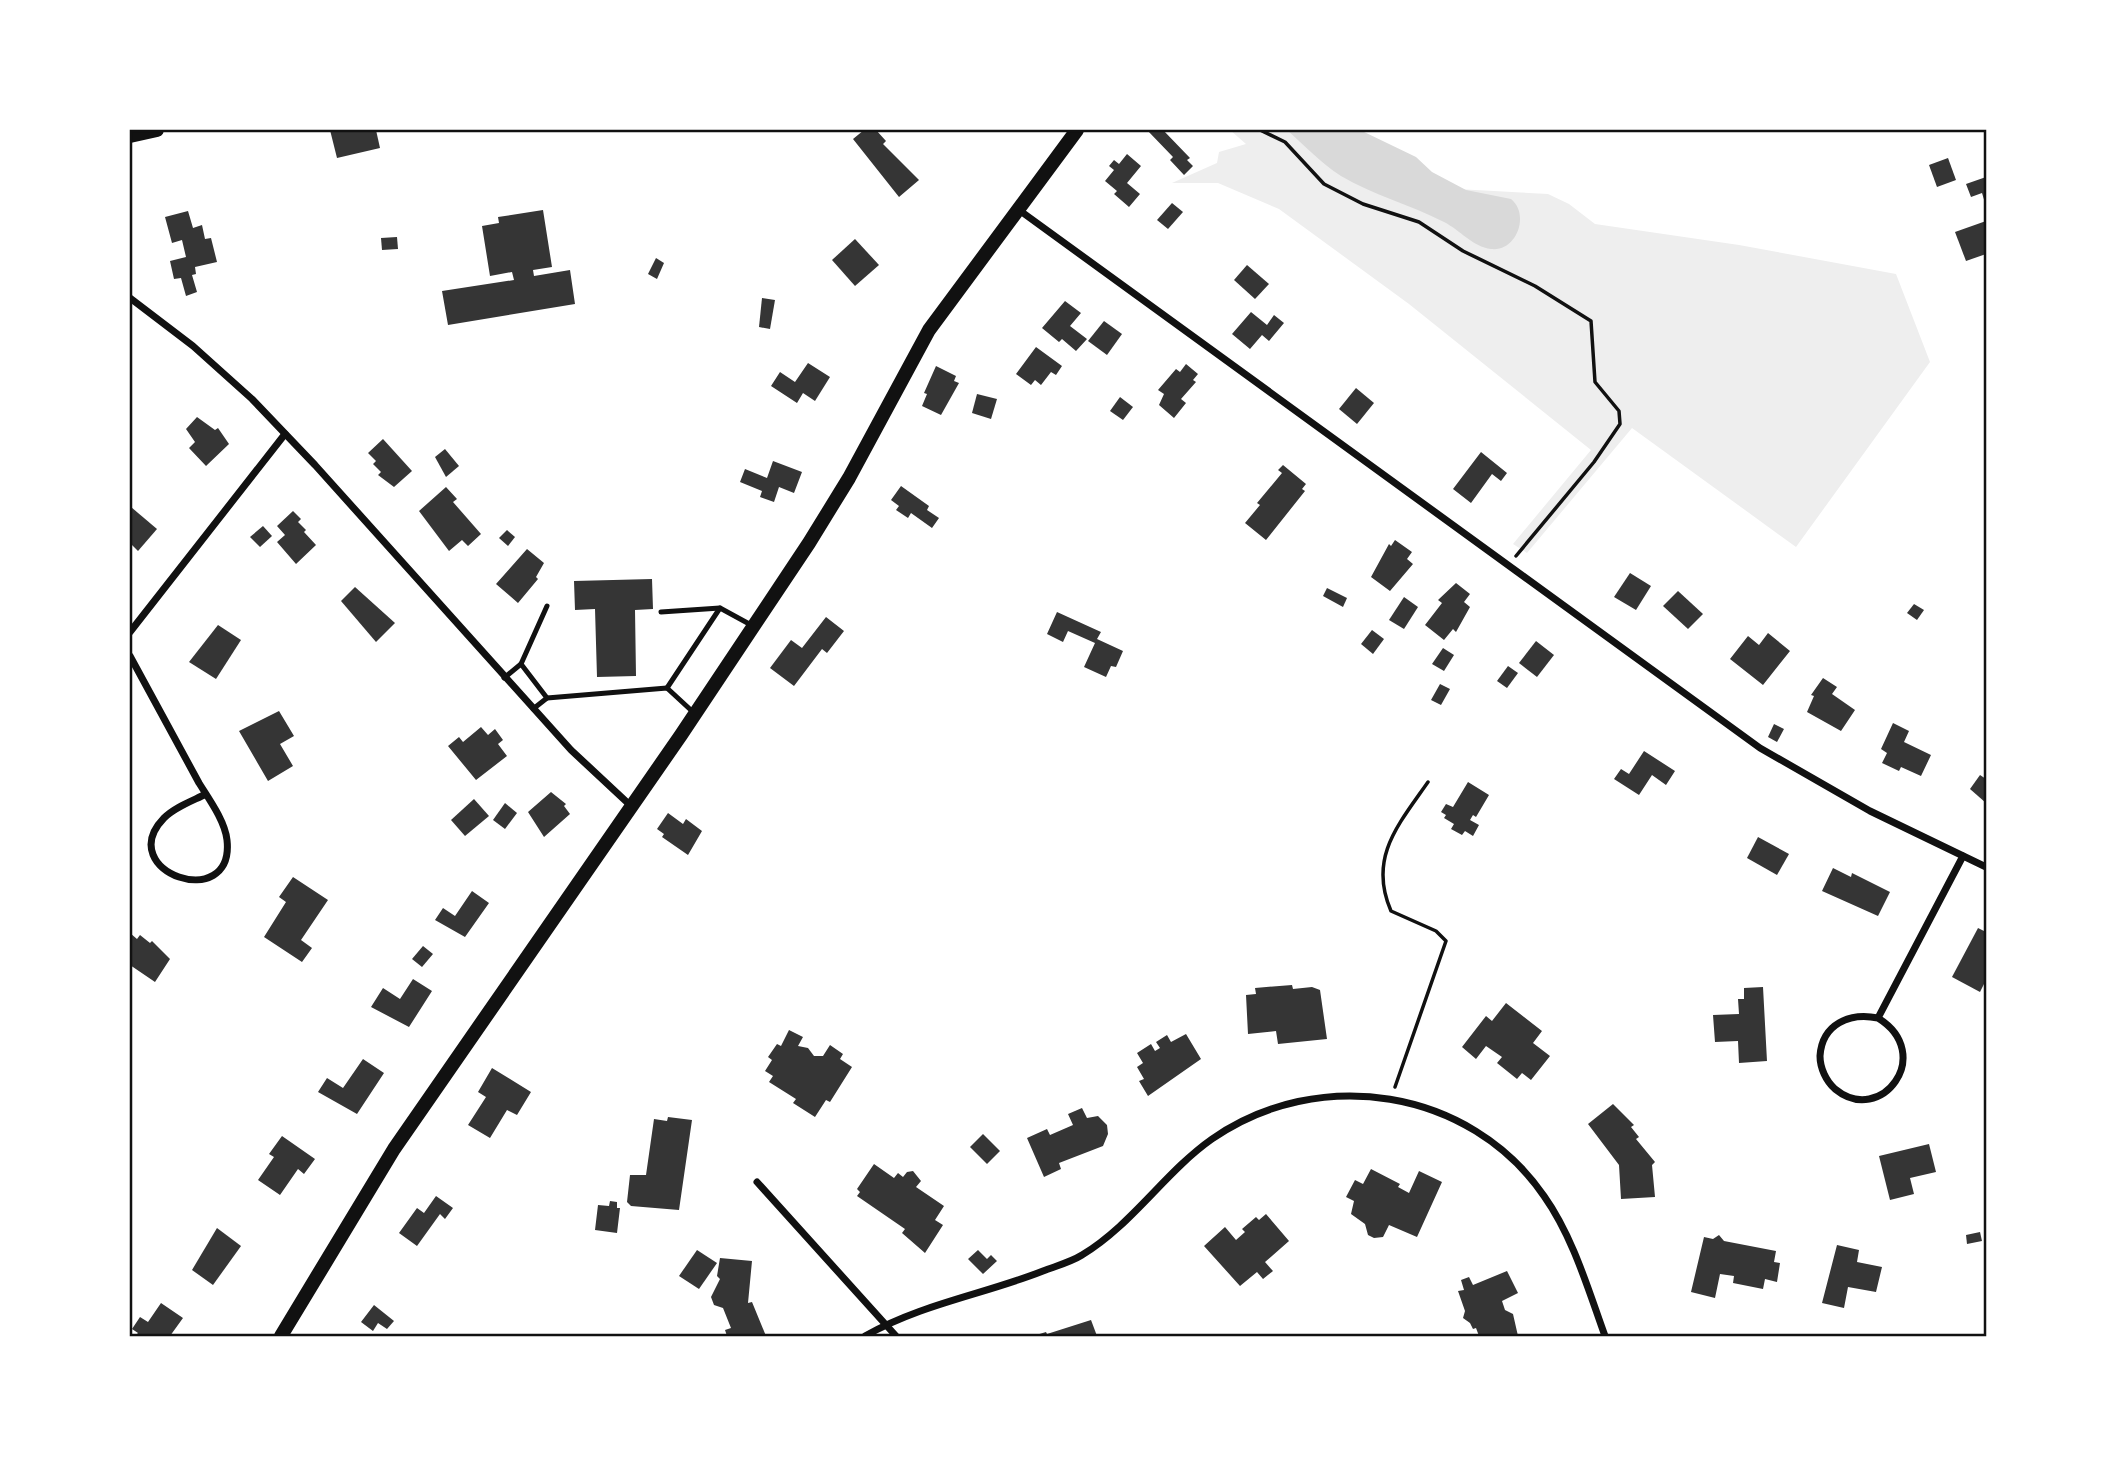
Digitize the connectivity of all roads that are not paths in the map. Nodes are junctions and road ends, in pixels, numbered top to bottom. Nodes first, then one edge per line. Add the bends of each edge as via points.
1 (157, 130) edge
2 (1077, 130) edge
3 (130, 136) edge
4 (1019, 210) junction
5 (130, 298) edge
6 (285, 434) junction
7 (547, 606) dead end
8 (720, 608) junction
9 (661, 612) dead end
10 (753, 626) junction
11 (130, 632) edge
12 (130, 656) edge
13 (521, 664) junction
14 (504, 678) junction
15 (667, 688) junction
16 (547, 698) junction
17 (533, 709) junction
18 (695, 714) junction
19 (206, 794) junction
20 (632, 806) junction
21 (1963, 856) junction
22 (1986, 867) edge
23 (1878, 1018) junction
24 (757, 1182) dead end
25 (884, 1325) junction
26 (281, 1336) edge
27 (865, 1336) edge
28 (896, 1336) edge
29 (1605, 1336) edge

1 - 3 main road
2 - 4 main road
4 - 10 main road via 929,330 849,478
4 - 21 street via 1760,748 1870,811
5 - 6 street via 193,346
6 - 11 street
6 - 14 street
7 - 13 lane
8 - 9 lane
8 - 10 lane
8 - 15 lane
10 - 18 main road
12 - 19 street
13 - 14 lane
13 - 16 lane
14 - 17 street
15 - 16 lane
15 - 18 lane
16 - 17 lane
17 - 20 street
18 - 20 main road
19 - 19 street via 226,833 225,858 209,876 177,879 158,863 153,848 155,832 169,814
20 - 26 main road via 394,1149
21 - 22 street
21 - 23 street
23 - 23 street via 1898,1036 1903,1049 1900,1076 1881,1095 1854,1099 1841,1094 1830,1085 1821,1066 1822,1045 1828,1033 1850,1017
24 - 25 street
25 - 27 street
25 - 28 street
25 - 29 street via 1081,1256 1211,1140 1247,1119 1318,1097 1362,1094 1442,1113 1472,1127 1526,1173 1561,1224

